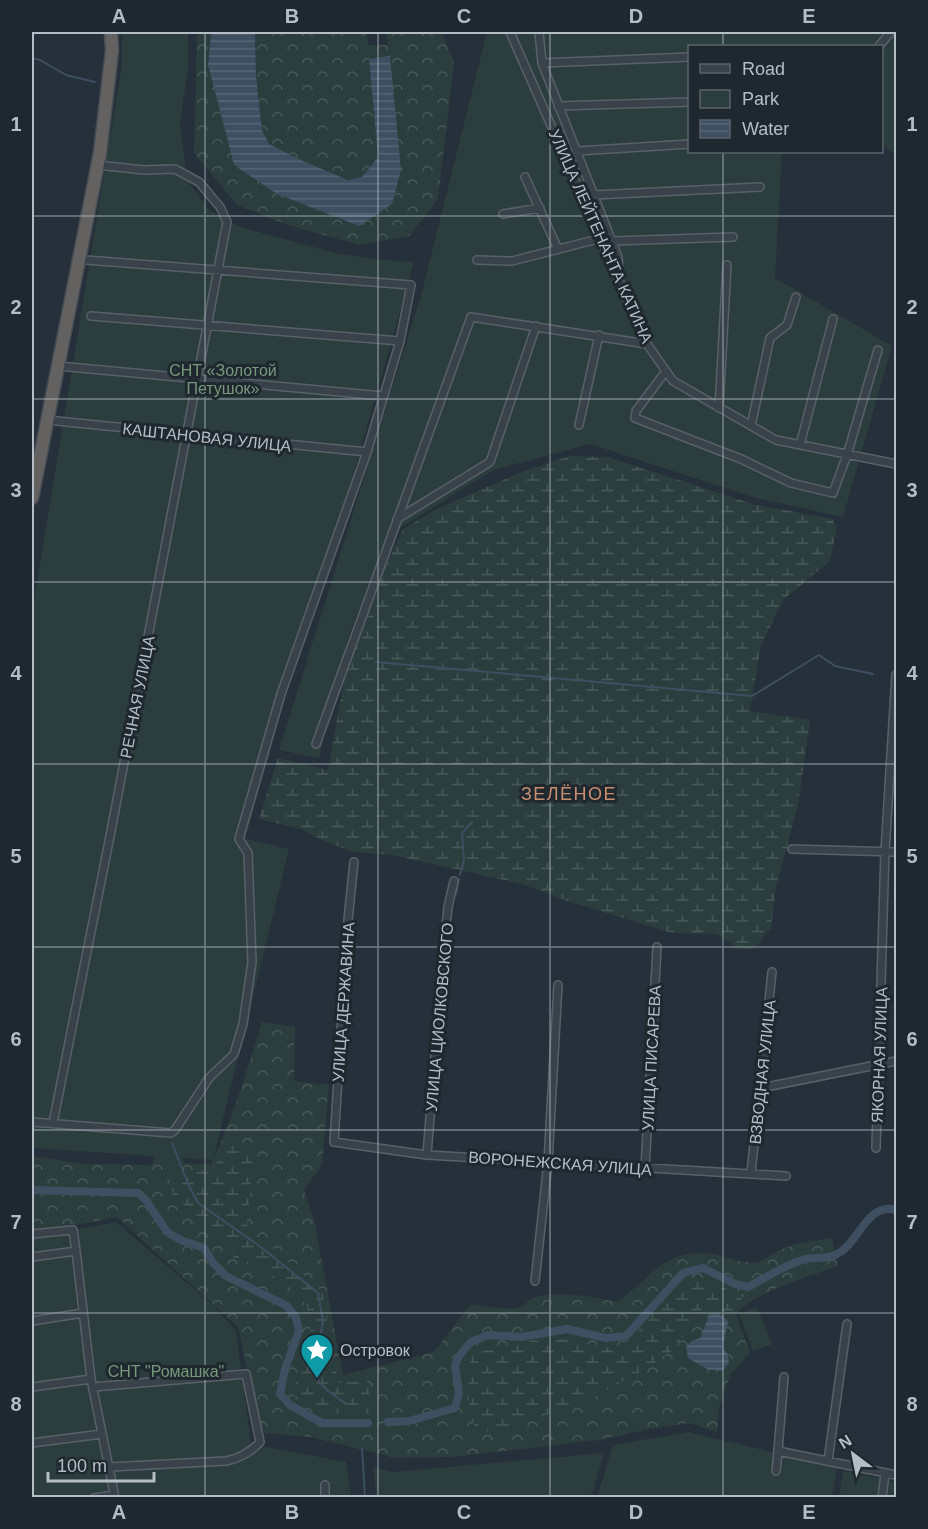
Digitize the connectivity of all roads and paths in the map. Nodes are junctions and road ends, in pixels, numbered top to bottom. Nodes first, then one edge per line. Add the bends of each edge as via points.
1 (111, 32) edge
2 (510, 32) edge
3 (539, 32) edge
4 (891, 32) edge
5 (880, 45) edge
6 (688, 57) edge
7 (542, 63) junction
8 (688, 102) edge
9 (558, 106) junction
10 (688, 144) edge
11 (577, 151) junction
12 (97, 165) junction
13 (525, 177) dead end
14 (760, 188) dead end
15 (594, 195) junction
16 (540, 208) junction
17 (503, 214) dead end
18 (733, 237) dead end
19 (602, 238) junction
20 (612, 241) junction
21 (558, 249) junction
22 (86, 260) dead end
23 (477, 260) dead end
24 (727, 265) dead end
25 (218, 270) junction
26 (620, 282) junction
27 (796, 297) dead end
28 (91, 316) dead end
29 (833, 319) dead end
30 (207, 324) junction
31 (536, 326) junction
32 (599, 335) junction
33 (400, 340) junction
34 (647, 344) junction
35 (878, 350) dead end
36 (57, 366) junction
37 (666, 371) junction
38 (196, 379) junction
39 (383, 396) junction
40 (719, 408) junction
41 (47, 420) junction
42 (579, 425) dead end
43 (751, 426) junction
44 (186, 435) junction
45 (800, 445) junction
46 (367, 452) junction
47 (847, 455) junction
48 (897, 465) edge
49 (32, 498) edge
50 (397, 519) junction
51 (897, 675) edge
52 (316, 744) dead end
53 (792, 849) dead end
54 (885, 851) junction
55 (897, 852) edge
56 (354, 862) dead end
57 (454, 880) dead end
58 (657, 947) dead end
59 (772, 972) dead end
60 (558, 985) dead end
61 (897, 1061) edge
62 (880, 1064) junction
63 (761, 1088) junction
64 (32, 1122) edge
65 (53, 1123) junction
66 (334, 1142) joint
67 (876, 1148) dead end
68 (427, 1155) junction
69 (548, 1162) junction
70 (645, 1168) junction
71 (751, 1173) junction
72 (786, 1176) dead end
73 (32, 1234) edge
74 (76, 1251) junction
75 (32, 1257) edge
76 (535, 1281) dead end
77 (83, 1313) junction
78 (32, 1321) edge
79 (847, 1324) dead end
80 (784, 1377) dead end
81 (92, 1383) junction
82 (32, 1387) edge
83 (102, 1434) junction
84 (32, 1443) edge
85 (778, 1451) junction
86 (828, 1461) junction
87 (109, 1467) junction
88 (776, 1471) dead end
89 (885, 1473) junction
90 (897, 1475) edge
91 (325, 1485) dead end
92 (114, 1496) edge
93 (94, 1497) edge
94 (325, 1497) edge
95 (882, 1497) edge

1 - 12 highway
2 - 19 street, УЛИЦА ЛЕЙТЕНАНТА КАТИНА
3 - 7 street
4 - 5 street
6 - 7 street
7 - 9 street
8 - 9 street
9 - 11 street
10 - 11 street
11 - 15 street
12 - 25 street, РЕЧНАЯ УЛИЦА via 175,169 200,182 227,222
12 - 36 highway
13 - 16 street
14 - 15 street
15 - 20 street
16 - 17 street
16 - 21 street
18 - 20 street
19 - 21 street
19 - 26 street, УЛИЦА ЛЕЙТЕНАНТА КАТИНА
20 - 26 street
21 - 23 street via 512,261
22 - 25 street
24 - 40 street
25 - 30 street, РЕЧНАЯ УЛИЦА
25 - 33 street via 411,285
26 - 34 street, УЛИЦА ЛЕЙТЕНАНТА КАТИНА
27 - 43 street via 787,325 770,338
28 - 30 street
29 - 45 street
30 - 33 street
30 - 38 street, РЕЧНАЯ УЛИЦА
31 - 32 street
31 - 50 street via 489,462
31 - 50 street via 471,317
32 - 34 street
32 - 42 street
33 - 39 street
34 - 37 street, УЛИЦА ЛЕЙТЕНАНТА КАТИНА
35 - 47 street
36 - 38 street
36 - 41 highway
37 - 40 street, УЛИЦА ЛЕЙТЕНАНТА КАТИНА via 673,381
37 - 47 street via 636,411 635,418 791,483 833,494
38 - 39 street
38 - 44 street, РЕЧНАЯ УЛИЦА
39 - 46 street
40 - 43 street, УЛИЦА ЛЕЙТЕНАНТА КАТИНА
41 - 44 street, КАШТАНОВАЯ УЛИЦА
41 - 49 highway
43 - 45 street, УЛИЦА ЛЕЙТЕНАНТА КАТИНА via 776,440
44 - 46 street, КАШТАНОВАЯ УЛИЦА
44 - 65 street, РЕЧНАЯ УЛИЦА
45 - 47 street, УЛИЦА ЛЕЙТЕНАНТА КАТИНА
46 - 65 street via 281,694 239,838 248,853 252,962 243,1024 234,1054 209,1078 171,1133
47 - 48 street, УЛИЦА ЛЕЙТЕНАНТА КАТИНА
50 - 52 street
51 - 54 street, ЯКОРНАЯ УЛИЦА
53 - 54 street
54 - 55 street
54 - 62 street, ЯКОРНАЯ УЛИЦА
56 - 66 street, УЛИЦА ДЕРЖАВИНА
57 - 68 street, УЛИЦА ЦИОЛКОВСКОГО via 443,955
58 - 70 street, УЛИЦА ПИСАРЕВА
59 - 63 street, ВЗВОДНАЯ УЛИЦА
60 - 69 street
61 - 62 street
62 - 63 street
62 - 67 street, ЯКОРНАЯ УЛИЦА
63 - 71 street, ВЗВОДНАЯ УЛИЦА
64 - 65 street
66 - 68 street, ВОРОНЕЖСКАЯ УЛИЦА
68 - 69 street, ВОРОНЕЖСКАЯ УЛИЦА
69 - 70 street, ВОРОНЕЖСКАЯ УЛИЦА
69 - 76 street
70 - 71 street, ВОРОНЕЖСКАЯ УЛИЦА
71 - 72 street, ВОРОНЕЖСКАЯ УЛИЦА
73 - 74 street via 73,1230
74 - 75 street
74 - 77 street
77 - 78 street
77 - 81 street
79 - 86 street
80 - 85 street
81 - 82 street
81 - 83 street
81 - 87 street via 246,1374 260,1442 240,1458 225,1461
83 - 84 street
83 - 87 street
85 - 86 street
85 - 88 street
86 - 89 street
87 - 92 street
89 - 90 street
89 - 95 street
91 - 94 street
92 - 93 street

